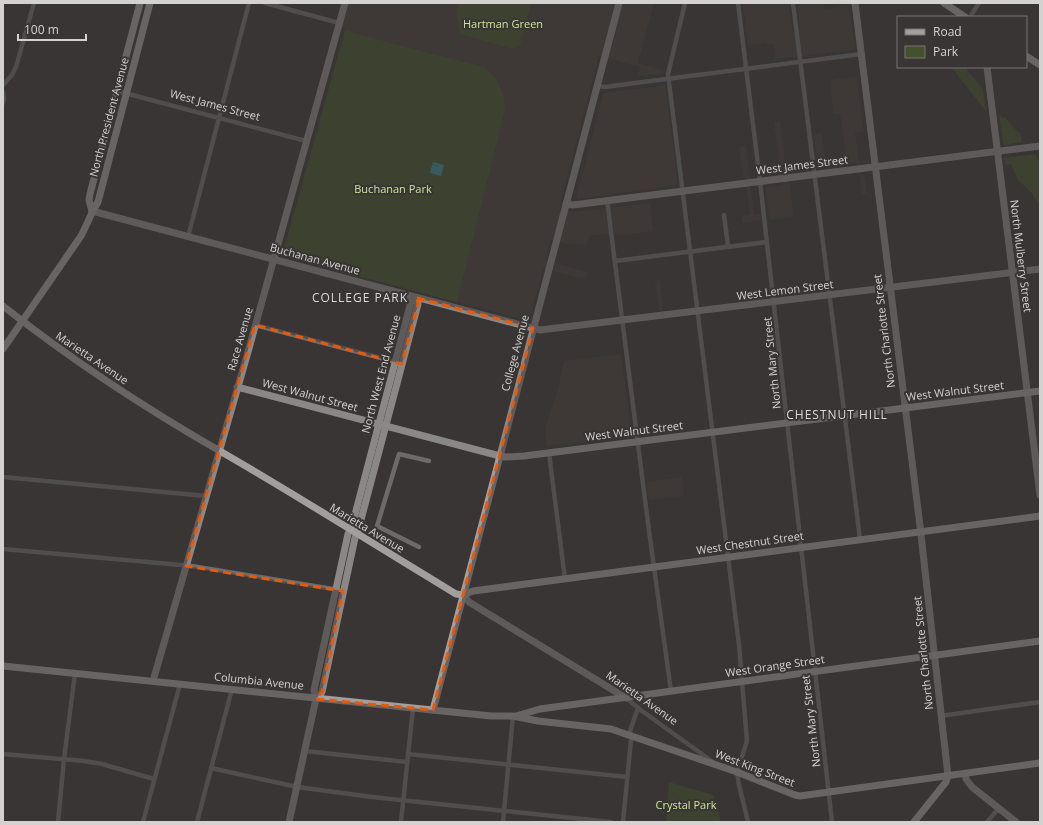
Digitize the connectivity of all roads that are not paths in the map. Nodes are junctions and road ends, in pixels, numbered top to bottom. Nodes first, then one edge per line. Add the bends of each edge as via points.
1 (34, 3) edge
2 (140, 3) edge
3 (150, 3) edge
4 (250, 3) edge
5 (265, 3) edge
6 (345, 3) edge
7 (619, 3) edge
8 (685, 3) edge
9 (738, 3) edge
10 (794, 3) edge
11 (855, 3) edge
12 (944, 3) edge
13 (979, 3) edge
14 (964, 16) edge
15 (971, 16) edge
16 (339, 23) junction
17 (861, 54) junction
18 (1027, 57) edge
19 (800, 62) junction
20 (1040, 65) edge
21 (746, 68) junction
22 (986, 68) edge
23 (669, 79) junction
24 (3, 85) edge
25 (598, 86) junction
26 (117, 91) junction
27 (3, 92) edge
28 (126, 93) junction
29 (3, 103) edge
30 (219, 118) junction
31 (306, 141) junction
32 (1040, 146) edge
33 (997, 152) junction
34 (875, 167) junction
35 (815, 174) junction
36 (760, 181) junction
37 (683, 191) junction
38 (607, 200) junction
39 (566, 204) junction
40 (92, 211) junction
41 (724, 215) dead end
42 (188, 237) junction
43 (767, 242) junction
44 (728, 246) junction
45 (691, 251) junction
46 (273, 259) junction
47 (615, 261) junction
48 (1040, 269) edge
49 (1012, 272) junction
50 (890, 288) junction
51 (830, 295) junction
52 (417, 298) junction
53 (774, 302) junction
54 (3, 306) edge
55 (698, 311) junction
56 (21, 321) junction
57 (623, 321) junction
58 (255, 325) junction
59 (533, 328) junction
60 (3, 349) edge
61 (399, 363) junction
62 (238, 387) junction
63 (1040, 391) edge
64 (1027, 393) junction
65 (905, 408) junction
66 (845, 416) junction
67 (787, 423) junction
68 (382, 425) junction
69 (714, 432) junction
70 (638, 441) junction
71 (219, 451) junction
72 (549, 452) junction
73 (500, 456) junction
74 (429, 461) dead end
75 (3, 477) edge
76 (1040, 495) edge
77 (206, 496) junction
78 (1040, 516) edge
79 (920, 531) junction
80 (353, 532) junction
81 (860, 540) junction
82 (419, 547) dead end
83 (801, 547) junction
84 (3, 549) edge
85 (729, 557) junction
86 (186, 566) junction
87 (654, 567) junction
88 (565, 579) junction
89 (340, 590) junction
90 (463, 596) junction
91 (1040, 641) edge
92 (934, 656) junction
93 (3, 666) edge
94 (814, 671) junction
95 (75, 673) junction
96 (153, 681) junction
97 (743, 681) junction
98 (180, 684) junction
99 (232, 689) junction
100 (671, 692) junction
101 (626, 698) junction
102 (316, 699) junction
103 (1040, 702) edge
104 (413, 708) junction
105 (638, 708) junction
106 (433, 710) junction
107 (513, 716) junction
108 (940, 716) junction
109 (630, 735) junction
110 (305, 751) junction
111 (3, 754) edge
112 (408, 754) junction
113 (64, 759) junction
114 (407, 762) junction
115 (1040, 763) edge
116 (509, 765) junction
117 (720, 766) junction
118 (211, 768) junction
119 (737, 772) junction
120 (965, 774) junction
121 (948, 776) junction
122 (627, 777) junction
123 (154, 779) junction
124 (296, 787) junction
125 (828, 793) junction
126 (403, 800) junction
127 (999, 808) junction
128 (504, 811) junction
129 (58, 822) edge
130 (143, 822) edge
131 (196, 822) edge
132 (289, 822) edge
133 (401, 822) edge
134 (503, 822) edge
135 (611, 822) edge
136 (623, 822) edge
137 (748, 822) edge
138 (832, 822) edge
139 (914, 822) edge
140 (986, 822) edge
141 (1016, 822) edge

1 - 24 street via 16,67
2 - 26 main road, North President Avenue
3 - 28 main road, North President Avenue
4 - 30 street
5 - 16 street
6 - 16 street, Race Avenue
7 - 25 street, College Avenue
8 - 23 street via 670,62
9 - 21 street, North Mary Street
10 - 19 street
11 - 17 street, North Charlotte Street
12 - 14 main road
13 - 15 street
16 - 31 street, Race Avenue
17 - 19 street
17 - 34 street, North Charlotte Street
18 - 20 main road
19 - 21 street
19 - 35 street
21 - 23 street
21 - 36 street, North Mary Street
22 - 33 street, North Mulberry Street
23 - 25 street
23 - 37 street
25 - 39 street, College Avenue
26 - 28 street, West James Street
26 - 40 main road, North President Avenue via 90,194
27 - 29 street
28 - 30 street, West James Street
28 - 40 main road, North President Avenue via 98,202
30 - 31 street, West James Street
30 - 42 street
31 - 46 street, Race Avenue
32 - 33 street, West James Street
33 - 34 street, West James Street
33 - 49 street, North Mulberry Street
34 - 35 street, West James Street
34 - 50 street, North Charlotte Street
35 - 36 street, West James Street
35 - 51 street
36 - 37 street, West James Street
36 - 43 street, North Mary Street
37 - 38 street, West James Street
37 - 45 street
38 - 39 street, West James Street
38 - 47 street
39 - 59 street, College Avenue
40 - 42 street, Buchanan Avenue
40 - 56 main road, North President Avenue via 80,236
41 - 44 street
42 - 46 street, Buchanan Avenue
43 - 44 street
43 - 53 street, North Mary Street
44 - 45 street
45 - 47 street
45 - 55 street
46 - 52 street, Buchanan Avenue
46 - 58 street, Race Avenue
47 - 57 street
48 - 49 street, West Lemon Street
49 - 50 street, West Lemon Street
49 - 64 street, North Mulberry Street
50 - 51 street, West Lemon Street
50 - 65 street, North Charlotte Street
51 - 53 street, West Lemon Street
51 - 66 street
52 - 59 street, Buchanan Avenue
52 - 61 street, North West End Avenue via 411,302
53 - 55 street, West Lemon Street
53 - 67 street, North Mary Street
54 - 56 main road, Marietta Avenue
55 - 57 street, West Lemon Street
55 - 69 street
56 - 60 main road, North President Avenue
56 - 71 main road, Marietta Avenue via 88,369
57 - 59 street, West Lemon Street via 540,330
57 - 70 street
58 - 61 street
58 - 62 street, Race Avenue
59 - 73 street, College Avenue
61 - 68 street, North West End Avenue
62 - 68 street, West Walnut Street
62 - 71 street, Race Avenue
63 - 64 main road, West Walnut Street
64 - 65 main road, West Walnut Street
64 - 76 street, North Mulberry Street
65 - 66 main road, West Walnut Street
65 - 79 street, North Charlotte Street
66 - 67 main road, West Walnut Street
66 - 81 street
67 - 69 main road, West Walnut Street
67 - 83 street, North Mary Street
68 - 73 street, West Walnut Street
68 - 80 street, North West End Avenue
69 - 70 main road, West Walnut Street
69 - 85 street
70 - 72 main road, West Walnut Street
70 - 87 street
71 - 77 street, Race Avenue
71 - 80 main road, Marietta Avenue
72 - 73 main road, West Walnut Street
72 - 88 street
73 - 90 main road, College Avenue
74 - 82 street via 399,454 377,526
75 - 77 street
77 - 86 street, Race Avenue
78 - 79 main road, West Chestnut Street
79 - 81 main road, West Chestnut Street
79 - 92 street, North Charlotte Street
80 - 89 street, North West End Avenue
80 - 90 main road, Marietta Avenue
81 - 83 main road, West Chestnut Street
83 - 85 main road, West Chestnut Street
83 - 94 street, North Mary Street
84 - 86 street
85 - 87 main road, West Chestnut Street
85 - 97 street
86 - 89 street
86 - 96 street, Race Avenue
87 - 88 main road, West Chestnut Street
87 - 100 street
88 - 90 main road, West Chestnut Street via 473,591
89 - 102 street, North West End Avenue via 322,692
90 - 101 street, Marietta Avenue
90 - 106 main road, College Avenue
91 - 92 main road, West Orange Street
92 - 94 main road, West Orange Street
92 - 108 street, North Charlotte Street
93 - 95 main road, Columbia Avenue
94 - 97 main road, West Orange Street
94 - 125 street, North Mary Street
95 - 96 main road, Columbia Avenue
95 - 113 street
96 - 98 main road, Columbia Avenue
97 - 100 main road, West Orange Street
97 - 119 street via 747,741
98 - 99 main road, Columbia Avenue
98 - 123 street
99 - 102 main road, Columbia Avenue
99 - 118 street
100 - 101 main road, West Orange Street
101 - 105 street, Marietta Avenue
101 - 107 main road, West Orange Street via 540,709
102 - 104 main road, Columbia Avenue
102 - 110 street, North West End Avenue
103 - 108 street
104 - 106 main road, Columbia Avenue
104 - 112 street
105 - 109 street
105 - 117 street, Marietta Avenue
106 - 107 main road, Columbia Avenue
107 - 109 main road, West King Street via 604,728
107 - 116 street
108 - 121 street, North Charlotte Street
109 - 117 main road, West King Street
109 - 122 street
110 - 114 street
110 - 124 street, North West End Avenue
111 - 113 street
112 - 114 street
112 - 116 street
113 - 123 street via 102,764
113 - 129 street
114 - 126 street
115 - 120 main road, West King Street
116 - 122 street
116 - 128 street
117 - 119 main road, West King Street
118 - 124 street
118 - 131 street
119 - 125 main road, West King Street via 795,795
119 - 137 street
120 - 121 main road, West King Street
120 - 127 street via 970,785
121 - 125 main road, West King Street
121 - 139 main road
122 - 136 street
123 - 130 street
124 - 126 street
124 - 132 street, North West End Avenue
125 - 138 street, North Mary Street
126 - 128 street
126 - 133 street
127 - 140 street
127 - 141 street
128 - 134 street
128 - 135 street

